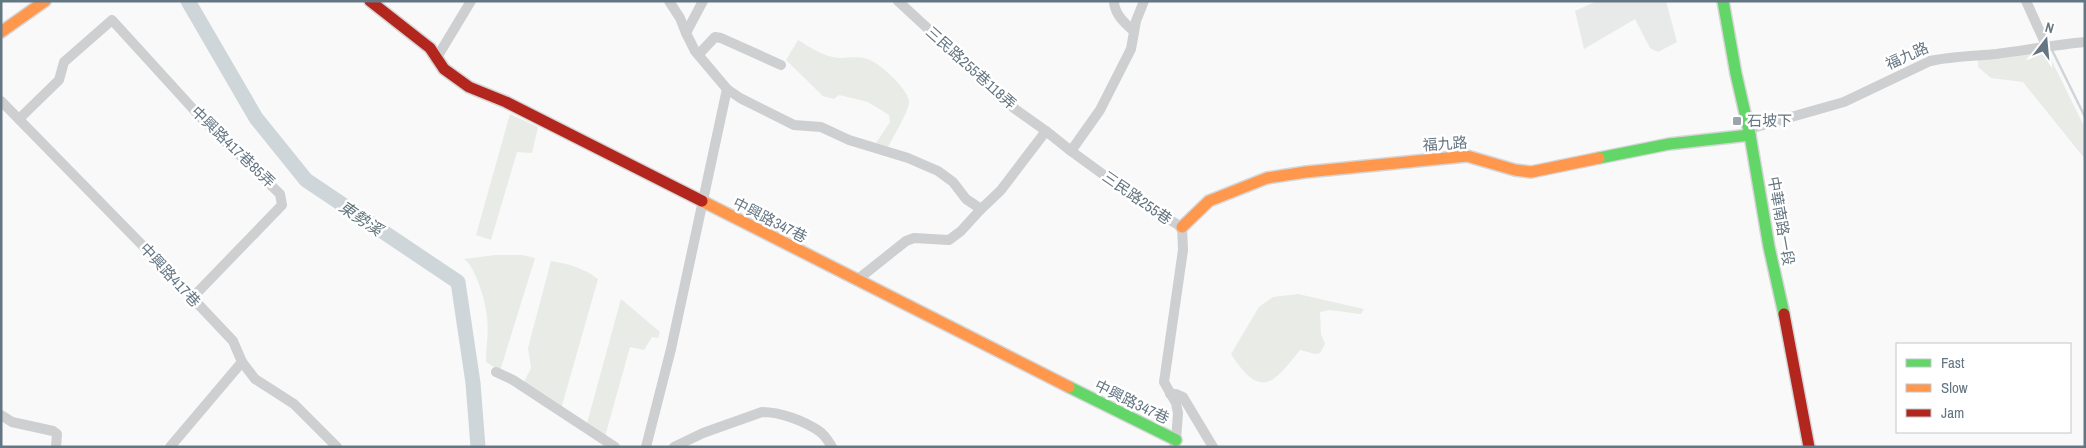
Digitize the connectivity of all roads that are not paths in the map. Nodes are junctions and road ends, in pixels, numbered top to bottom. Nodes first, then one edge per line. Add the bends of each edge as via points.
1 (44, 1) edge
2 (370, 1) edge
3 (471, 1) edge
4 (669, 1) edge
5 (703, 1) edge
6 (898, 1) edge
7 (1114, 1) edge
8 (1144, 1) edge
9 (1723, 1) edge
10 (2026, 1) edge
11 (1, 32) edge
12 (1134, 32) junction
13 (686, 33) junction
14 (2085, 42) edge
15 (2046, 45) junction
16 (699, 54) junction
17 (436, 59) junction
18 (781, 65) dead end
19 (728, 89) junction
20 (1, 101) edge
21 (19, 119) junction
22 (1046, 131) junction
23 (1750, 132) junction
24 (1071, 150) junction
25 (704, 203) junction
26 (981, 209) junction
27 (1182, 227) junction
28 (857, 280) junction
29 (193, 297) junction
30 (242, 362) junction
31 (496, 372) dead end
32 (1170, 394) junction
33 (1, 415) edge
34 (1175, 443) edge
35 (56, 447) edge
36 (170, 447) edge
37 (337, 447) edge
38 (615, 447) edge
39 (646, 447) edge
40 (674, 447) edge
41 (832, 447) edge
42 (1213, 447) edge
43 (1809, 447) edge

1 - 11 street
2 - 17 street, 中興路347巷 via 430,48
3 - 17 street
4 - 13 street
5 - 13 street
6 - 22 street, 三民路255巷118弄 via 1015,109
7 - 12 street via 1114,8
8 - 12 street
9 - 23 street, 中華南路一段
10 - 15 street
12 - 24 street via 1130,49 1100,110
13 - 16 street
14 - 15 street, 福九路
15 - 23 street, 福九路 via 1996,54 1930,60 1844,102
16 - 18 street via 715,37
16 - 19 street
17 - 25 street, 中興路347巷 via 469,87 506,102
19 - 25 street
19 - 26 street via 794,125 822,127 849,140 938,171
20 - 21 street, 中興路417巷
21 - 29 street, 中興路417巷
21 - 29 street, 中興路417巷85弄 via 59,80 64,62 112,20 205,122 282,198 282,205
22 - 24 street, 三民路255巷118弄
22 - 26 street
23 - 27 street, 福九路 via 1669,144 1528,172 1467,156 1267,178 1209,201
23 - 43 street, 中華南路一段
24 - 27 street, 三民路255巷 via 1149,208
25 - 28 street, 中興路347巷
25 - 39 street
26 - 28 street via 949,240 914,238 906,241
27 - 32 street, 三民路255巷 via 1183,250 1164,382
28 - 34 street, 中興路347巷
29 - 30 street, 中興路417巷 via 233,342
30 - 36 street
30 - 37 street, 中興路417巷 via 255,379 294,404
31 - 38 street
32 - 34 street, 三民路255巷 via 1178,413
32 - 42 street via 1183,398
33 - 35 street via 12,422 53,430 57,434
40 - 41 street via 759,412 771,412 801,421 821,432

